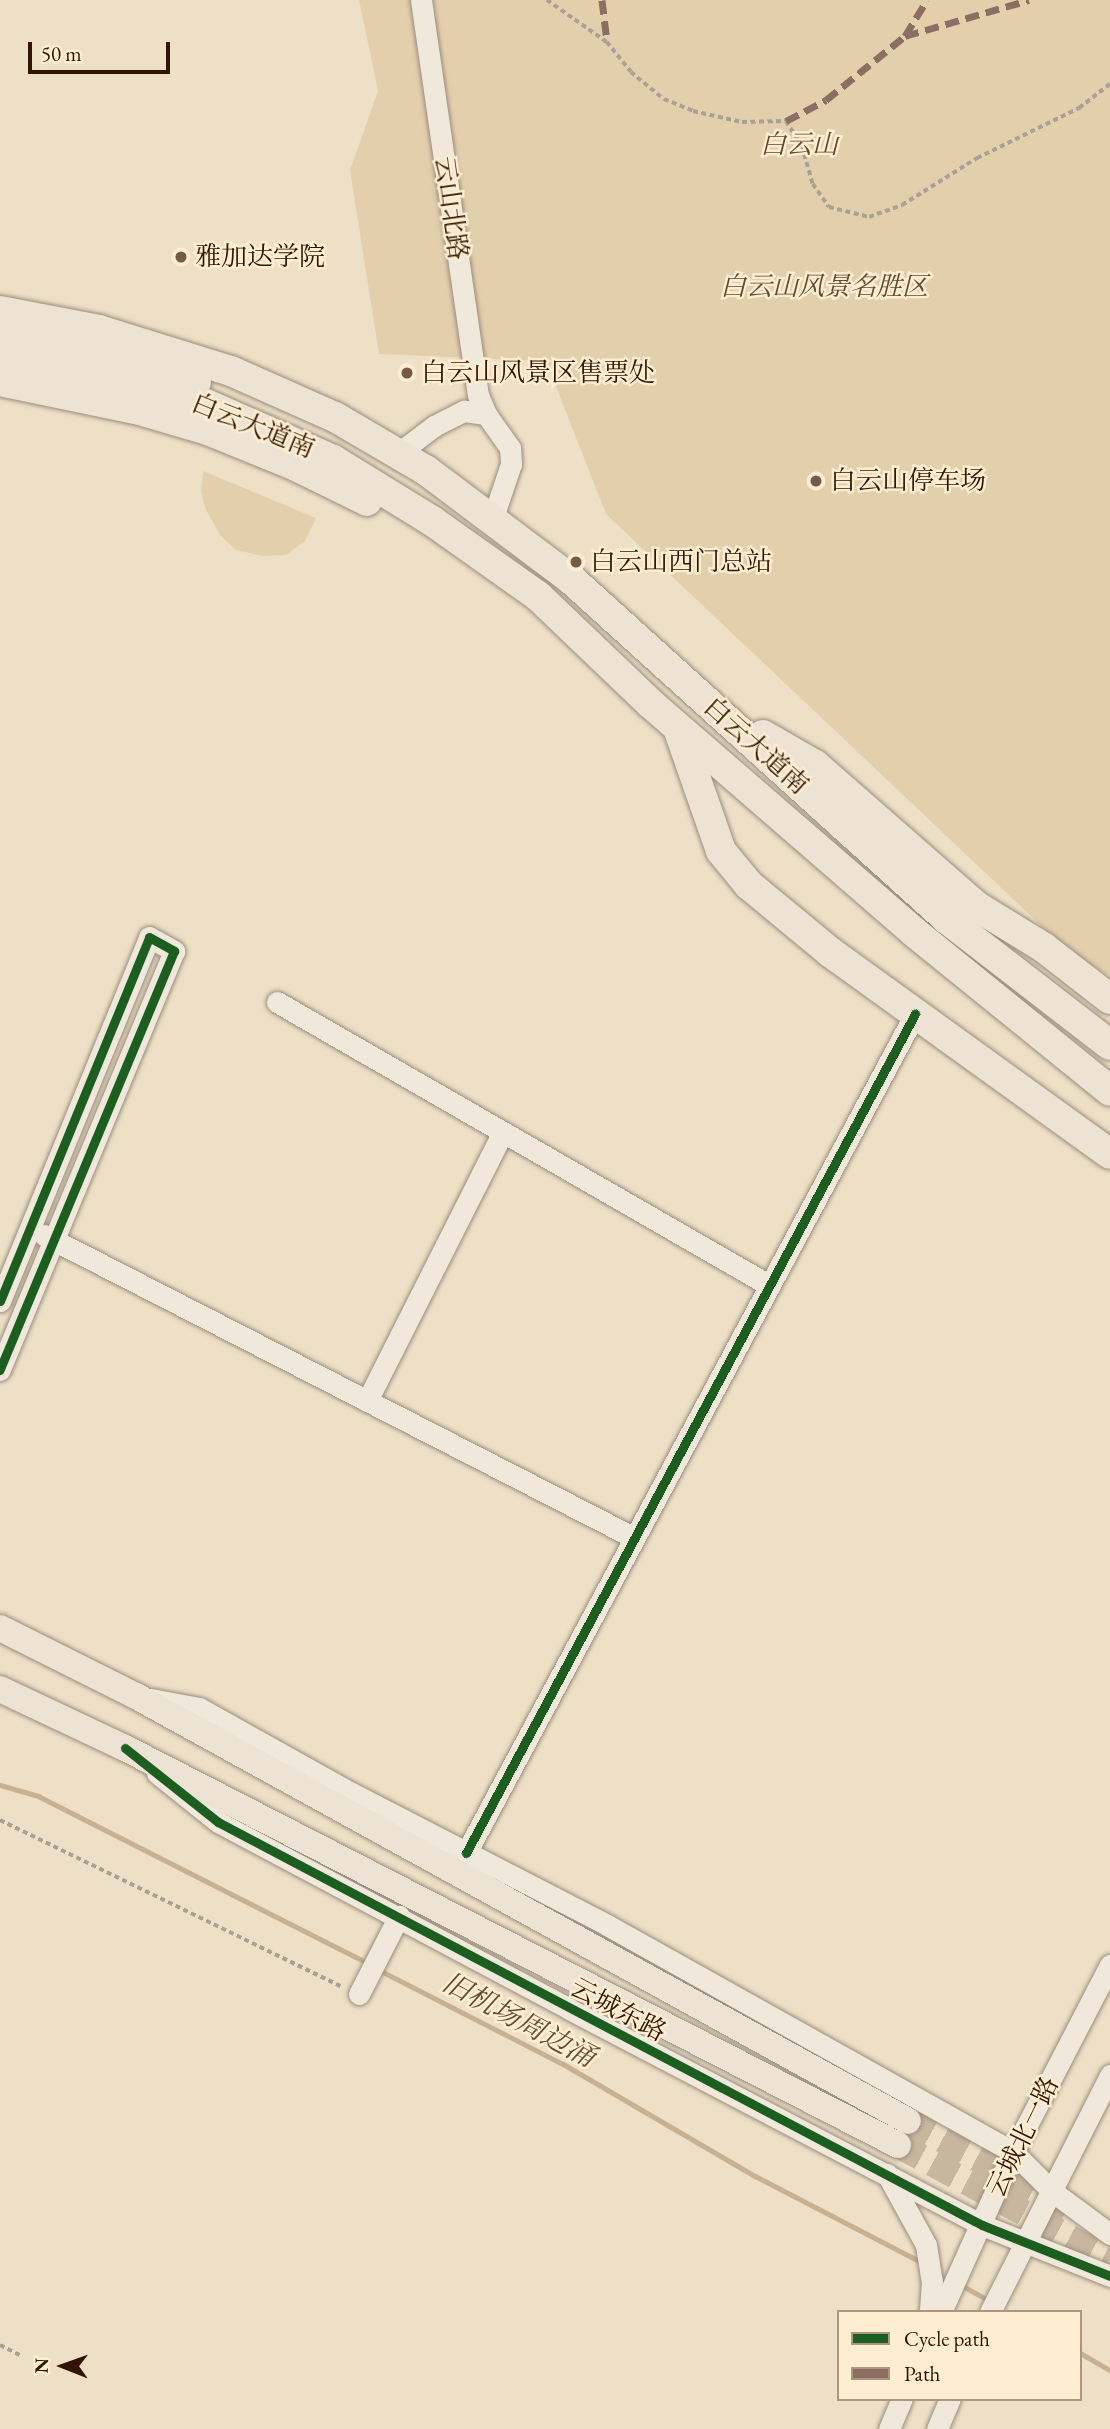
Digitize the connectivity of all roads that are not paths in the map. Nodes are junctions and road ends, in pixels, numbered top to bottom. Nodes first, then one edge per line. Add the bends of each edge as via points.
1 (421, 0) edge
2 (0, 311) edge
3 (0, 337) edge
4 (0, 358) edge
5 (0, 381) edge
6 (486, 414) junction
7 (397, 454) junction
8 (492, 520) junction
9 (482, 554) junction
10 (711, 705) junction
11 (677, 727) junction
12 (1110, 999) edge
13 (277, 1002) dead end
14 (915, 1014) junction
15 (1110, 1045) edge
16 (1110, 1091) edge
17 (503, 1132) junction
18 (1110, 1154) edge
19 (30, 1228) junction
20 (54, 1241) junction
21 (768, 1284) junction
22 (0, 1301) edge
23 (0, 1370) edge
24 (367, 1401) junction
25 (633, 1537) junction
26 (0, 1628) edge
27 (0, 1689) edge
28 (136, 1696) junction
29 (125, 1748) junction
30 (466, 1853) junction
31 (395, 1926) junction
32 (1110, 1965) edge
33 (359, 1994) road end
34 (1110, 2075) edge
35 (1013, 2152) junction
36 (886, 2172) junction
37 (1052, 2192) junction
38 (982, 2225) junction
39 (1110, 2234) edge
40 (1027, 2241) junction
41 (1110, 2276) edge
42 (930, 2310) edge
43 (942, 2310) edge
44 (991, 2310) edge
45 (901, 2401) edge
46 (949, 2401) edge
47 (889, 2429) edge
48 (937, 2429) edge

1 - 6 street, 云山北路 via 478,395
2 - 7 highway, 白云大道南 via 99,330 231,371 335,417
3 - 7 highway, 白云大道南 via 155,369
4 - 9 highway, 白云大道南 via 170,394 244,419 333,460
5 - 9 highway, 白云大道南 via 139,410 208,430 330,482 424,535
6 - 7 street via 464,411 434,426
6 - 8 street, 云山北路 via 510,448 511,464
7 - 8 highway, 白云大道南 via 454,489
8 - 10 highway, 白云大道南 via 572,580
9 - 11 highway, 白云大道南 via 538,596
10 - 12 highway via 815,765 976,906 1042,947
10 - 15 highway, 白云大道南 via 947,919
11 - 14 highway via 721,852 759,894
11 - 16 highway, 白云大道南 via 914,932
13 - 17 street
14 - 18 highway
14 - 21 street
17 - 21 street
17 - 24 street
19 - 20 street
19 - 20 street via 149,937 174,951
19 - 22 street
20 - 23 street
20 - 24 street
21 - 25 street
24 - 25 street
25 - 30 street
26 - 28 main road, 云城东路
27 - 29 main road, 云城东路
28 - 29 main road, 云城东路 via 903,2133
28 - 30 street, 云城东路 via 199,1708
29 - 31 street, 云城东路 via 218,1822
30 - 35 street, 云城东路 via 607,1925
31 - 33 street
31 - 36 street, 云城东路
32 - 35 street, 云城北一路
34 - 37 street, 云城北一路
35 - 37 street, 云城东路
35 - 38 street, 云城北一路
36 - 38 street, 云城东路
36 - 42 street via 917,2224 931,2265
37 - 39 street, 云城东路
37 - 40 street, 云城北一路
38 - 40 street, 云城东路
38 - 43 street, 云城北一路
40 - 41 street, 云城东路
40 - 44 street, 云城北一路
45 - 47 street
46 - 48 street

